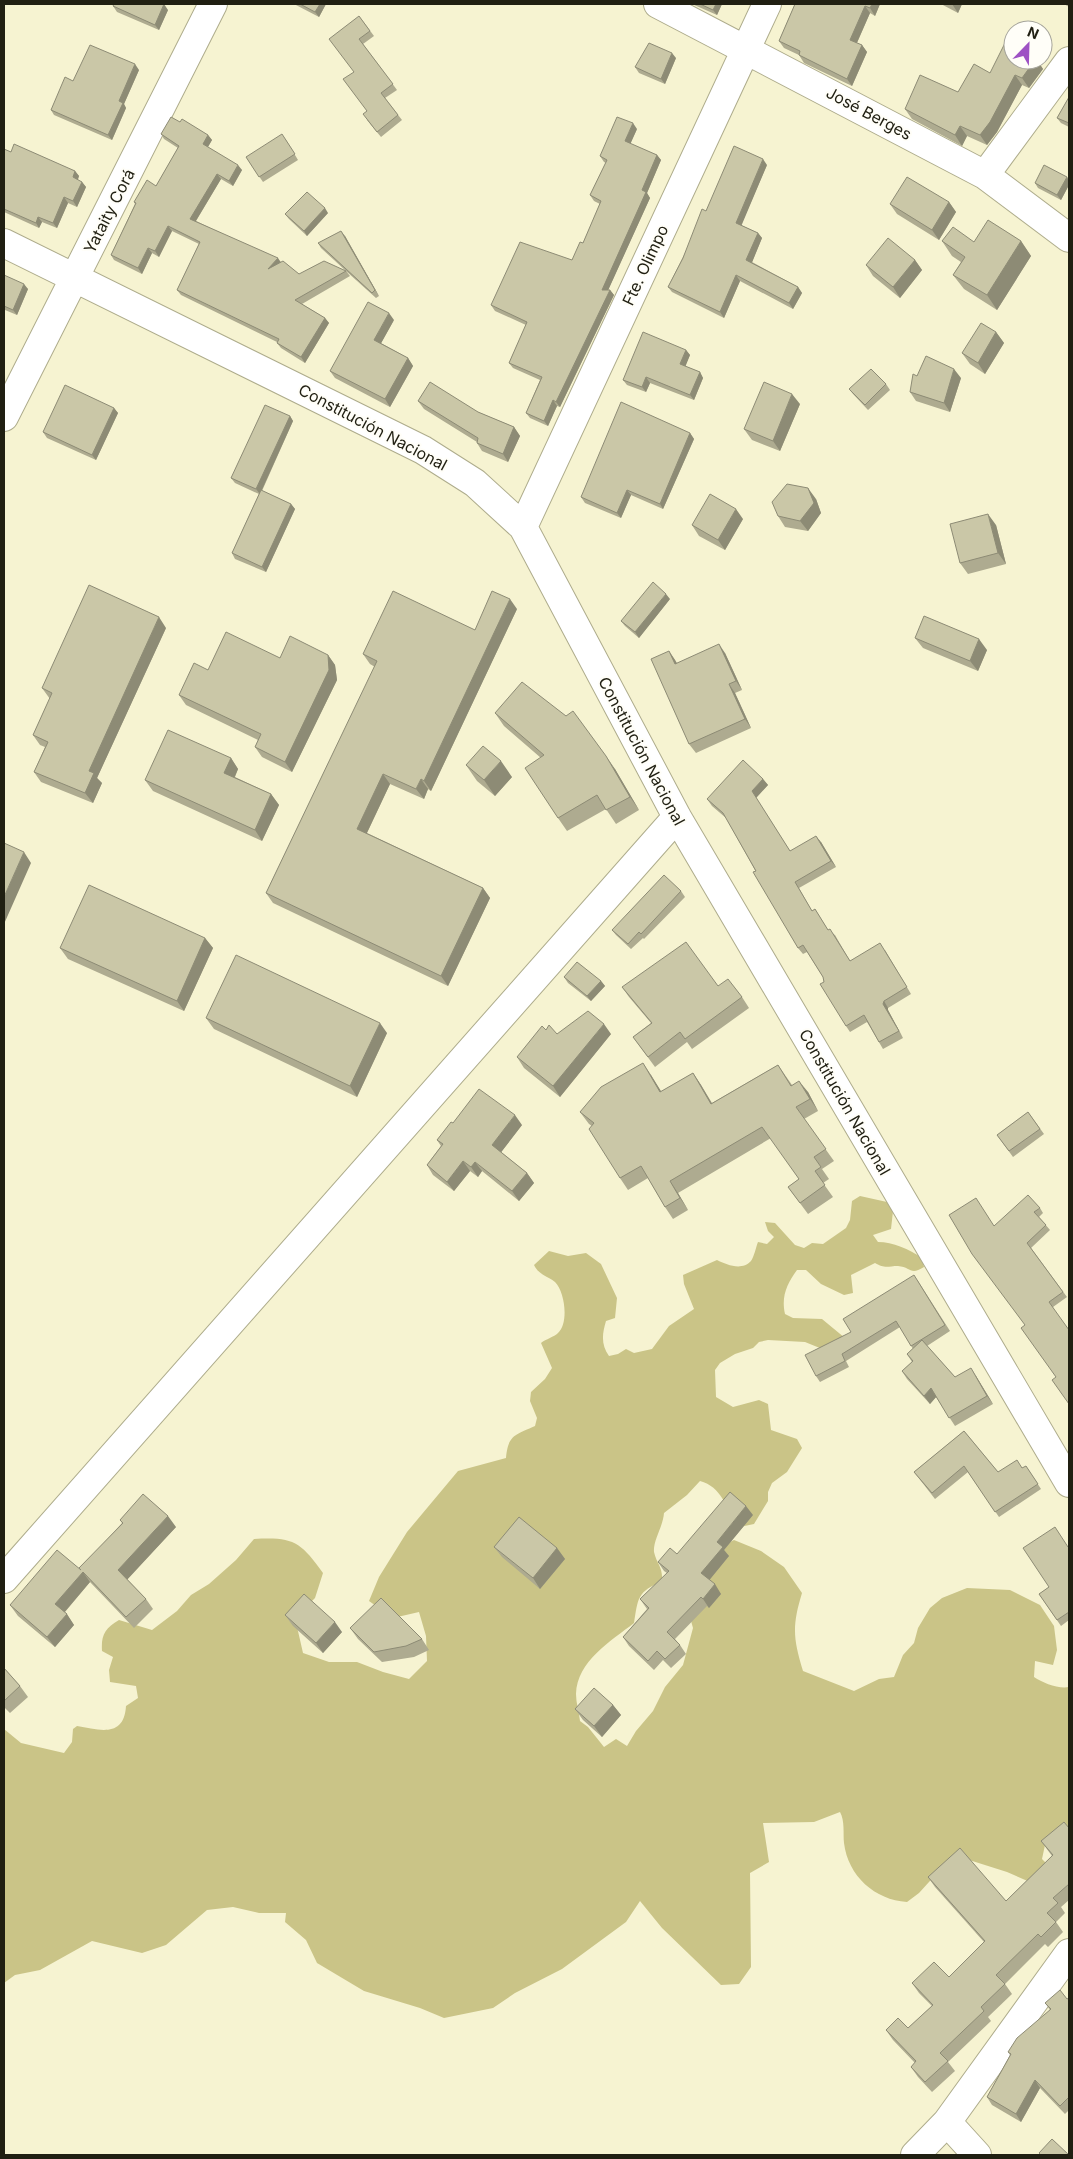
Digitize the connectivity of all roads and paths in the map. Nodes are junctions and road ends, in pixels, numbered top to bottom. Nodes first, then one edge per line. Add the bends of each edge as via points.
1 (213, 4) edge
2 (658, 4) edge
3 (767, 4) edge
4 (746, 48) junction
5 (1069, 61) edge
6 (985, 175) junction
7 (1069, 238) edge
8 (4, 243) edge
9 (75, 278) junction
10 (4, 416) edge
11 (523, 527) junction
12 (677, 817) junction
13 (1069, 1483) edge
14 (4, 1579) edge
15 (1069, 1954) edge
16 (948, 2122) junction
17 (915, 2155) edge
18 (977, 2155) edge

1 - 9 street, Yataity Corá
2 - 4 street, José Berges
3 - 4 street, Fte. Olimpo
4 - 6 street, José Berges
4 - 11 street, Fte. Olimpo
5 - 6 street
6 - 7 street, José Berges
8 - 9 street, Constitución Nacional
9 - 10 street, Yataity Corá
9 - 11 street, Constitución Nacional via 423,450 475,483
11 - 12 street, Constitución Nacional
12 - 13 street, Constitución Nacional
12 - 14 street
15 - 16 street
16 - 17 street
16 - 18 street

